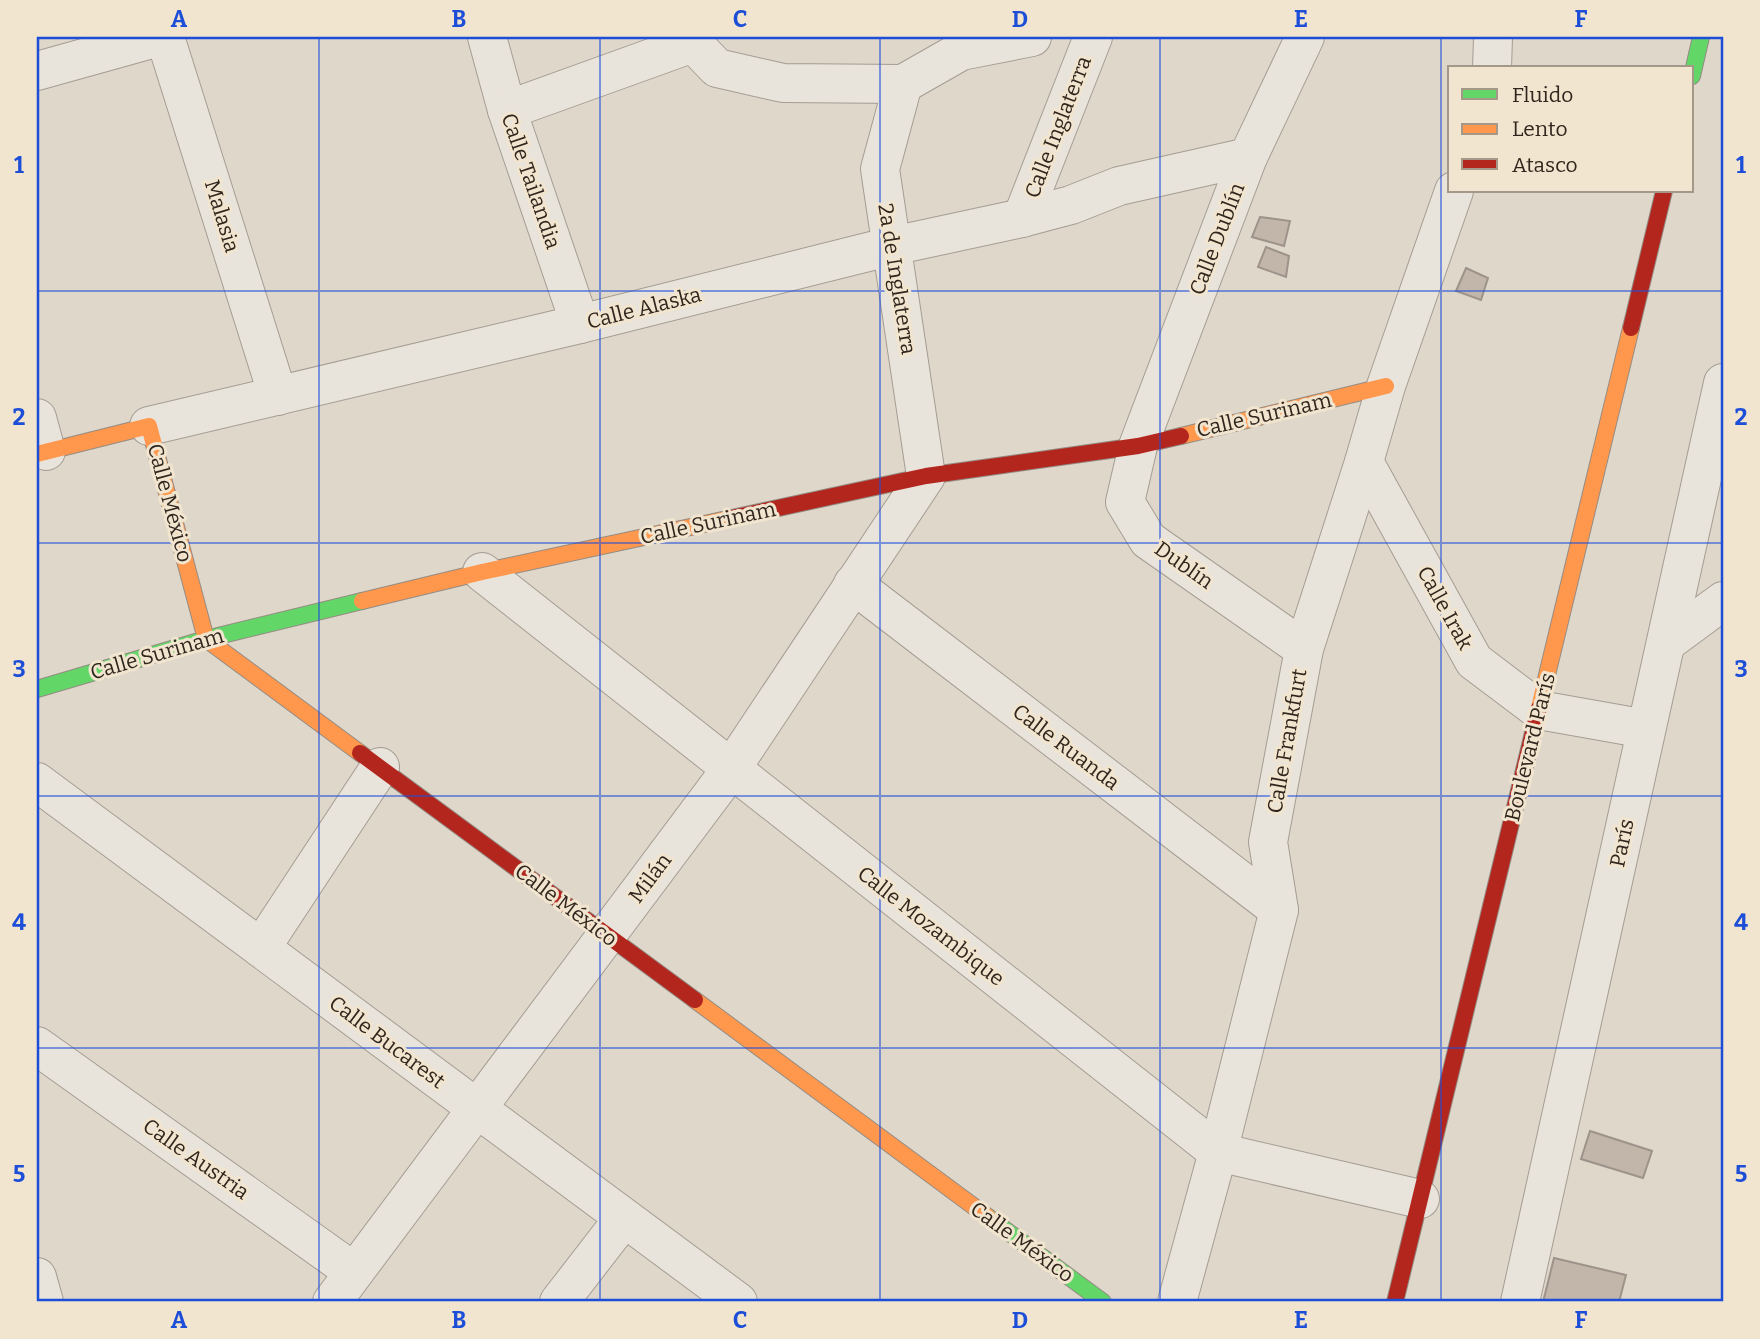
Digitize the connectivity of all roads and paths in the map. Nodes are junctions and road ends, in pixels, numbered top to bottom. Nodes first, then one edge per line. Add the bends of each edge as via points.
1 (159, 37) edge
2 (165, 37) edge
3 (487, 37) edge
4 (1034, 37) edge
5 (1306, 37) edge
6 (1493, 37) edge
7 (1701, 37) edge
8 (1092, 38) edge
9 (692, 40) edge
10 (1492, 66) edge
11 (1694, 67) edge
12 (37, 71) edge
13 (903, 84) junction
14 (507, 110) junction
15 (1248, 157) junction
16 (1454, 192) edge
17 (1664, 192) edge
18 (1022, 218) junction
19 (892, 246) junction
20 (580, 324) junction
21 (1723, 383) edge
22 (1386, 386) junction
23 (278, 396) junction
24 (149, 426) junction
25 (40, 441) edge
26 (1138, 446) junction
27 (1364, 462) junction
28 (926, 475) junction
29 (482, 572) junction
30 (853, 584) junction
31 (1723, 601) edge
32 (206, 639) junction
33 (1666, 643) junction
34 (1304, 649) junction
35 (37, 689) edge
36 (1539, 710) junction
37 (1647, 730) junction
38 (380, 767) junction
39 (731, 769) junction
40 (37, 782) edge
41 (1279, 910) junction
42 (608, 936) junction
43 (261, 948) junction
44 (37, 1046) edge
45 (477, 1109) junction
46 (1218, 1152) junction
47 (1420, 1199) junction
48 (624, 1218) junction
49 (354, 1272) junction
50 (37, 1277) edge
51 (44, 1302) edge
52 (332, 1302) edge
53 (559, 1302) edge
54 (738, 1302) edge
55 (1103, 1302) edge
56 (1177, 1302) edge
57 (1395, 1302) edge
58 (1520, 1302) edge

1 - 12 street
2 - 23 street, Malasia
3 - 14 street, Calle Tailandia
4 - 8 street
4 - 13 street via 961,51
5 - 15 street, Calle Dublín
6 - 10 street
7 - 11 street
8 - 18 street, Calle Inglaterra
9 - 13 street via 718,68 783,83
9 - 14 street
13 - 19 street, 2a de Inglaterra via 880,169
14 - 20 street, Calle Tailandia
15 - 18 street, Calle Alaska via 1119,186
15 - 26 street, Calle Dublín
16 - 22 street, Calle Frankfurt
17 - 36 street, Boulevard París
18 - 19 street, Calle Alaska
19 - 20 street, Calle Alaska
19 - 28 street, 2a de Inglaterra
20 - 23 street, Calle Alaska
21 - 33 street, París
22 - 26 street, Calle Surinam
22 - 27 street, Calle Frankfurt
23 - 24 street, Calle Alaska
24 - 25 street, Calle Alaska
24 - 32 street, Calle México
26 - 28 street, Calle Surinam
26 - 34 street, Dublín via 1125,502 1148,540
27 - 34 street, Calle Frankfurt
27 - 36 street, Calle Irak via 1474,661
28 - 29 street, Calle Surinam
28 - 30 street, Milán
29 - 32 street, Calle Surinam
29 - 39 street, Calle Mozambique
30 - 39 street, Milán
30 - 41 street, Calle Ruanda
31 - 33 street
32 - 35 street, Calle Surinam
32 - 38 street, Calle México
33 - 37 street, París
34 - 41 street, Calle Frankfurt via 1269,842
36 - 37 street, Calle Irak
36 - 47 street, Boulevard París
37 - 58 street, París
38 - 42 street, Calle México
38 - 43 street
39 - 42 street, Milán
39 - 46 street, Calle Mozambique
40 - 43 street, Calle Bucarest
41 - 46 street, Calle Frankfurt
42 - 45 street, Milán
42 - 55 street, Calle México
43 - 45 street, Calle Bucarest
44 - 49 street, Calle Austria
45 - 48 street, Calle Bucarest
45 - 49 street, Milán
46 - 47 street, Calle Mozambique
46 - 56 street, Calle Frankfurt
47 - 57 street, Boulevard París
48 - 53 street
48 - 54 street, Calle Bucarest
49 - 52 street, Milán
50 - 51 street

